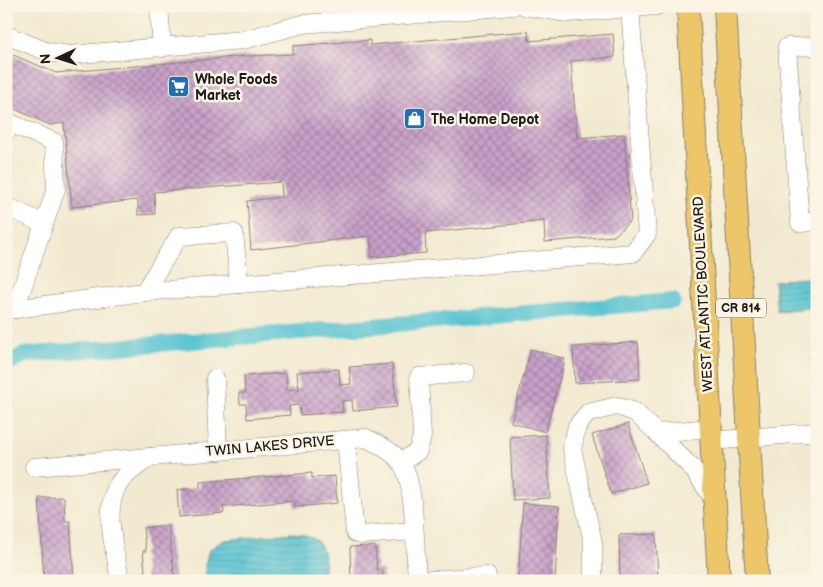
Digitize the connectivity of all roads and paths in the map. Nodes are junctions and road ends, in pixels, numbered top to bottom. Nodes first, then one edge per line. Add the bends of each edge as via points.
1 (159, 6) edge
2 (512, 6) edge
3 (524, 6) edge
4 (656, 6) edge
5 (688, 6) edge
6 (725, 6) edge
7 (630, 8) junction
8 (568, 10) edge
9 (6, 35) edge
10 (817, 46) edge
11 (162, 48) junction
12 (6, 132) edge
13 (6, 206) edge
14 (817, 221) edge
15 (44, 224) junction
16 (238, 284) junction
17 (144, 292) junction
18 (11, 308) edge
19 (466, 373) dead end
20 (215, 378) dead end
21 (817, 432) edge
22 (657, 433) junction
23 (711, 435) junction
24 (749, 438) junction
25 (346, 440) junction
26 (218, 451) junction
27 (150, 457) junction
28 (401, 462) junction
29 (34, 468) dead end
30 (715, 501) junction
31 (413, 531) junction
32 (487, 576) dead end
33 (120, 581) edge
34 (416, 581) edge
35 (593, 581) edge
36 (719, 581) edge
37 (757, 581) edge

1 - 11 street
2 - 11 street via 303,24 243,40
3 - 8 street
4 - 7 street
5 - 23 main road, WEST ATLANTIC BOULEVARD / CR 814
6 - 24 main road, CR 814
7 - 8 street
7 - 16 street via 647,234 633,253
9 - 11 street via 48,52 69,55
10 - 14 street via 787,47 800,223
12 - 15 street via 10,123 54,142 56,189
13 - 15 street
15 - 18 street
16 - 17 street
16 - 17 street via 234,232 179,236
17 - 18 street
19 - 28 street via 418,377 422,436 418,450
20 - 26 street
21 - 24 street
22 - 23 street
22 - 30 street via 693,469
22 - 35 street via 635,412 617,406 588,413 576,426 572,449 592,543
23 - 24 street
23 - 30 main road, WEST ATLANTIC BOULEVARD / CR 814
24 - 37 main road, CR 814
25 - 26 street, TWIN LAKES DRIVE
25 - 28 street, TWIN LAKES DRIVE via 366,438
25 - 31 street via 355,533
26 - 27 street, TWIN LAKES DRIVE
27 - 29 street, TWIN LAKES DRIVE
27 - 33 street via 118,485 112,504 111,523
28 - 31 street, TWIN LAKES DRIVE via 410,482
30 - 36 main road, WEST ATLANTIC BOULEVARD / CR 814
31 - 34 street, TWIN LAKES DRIVE
32 - 34 street

